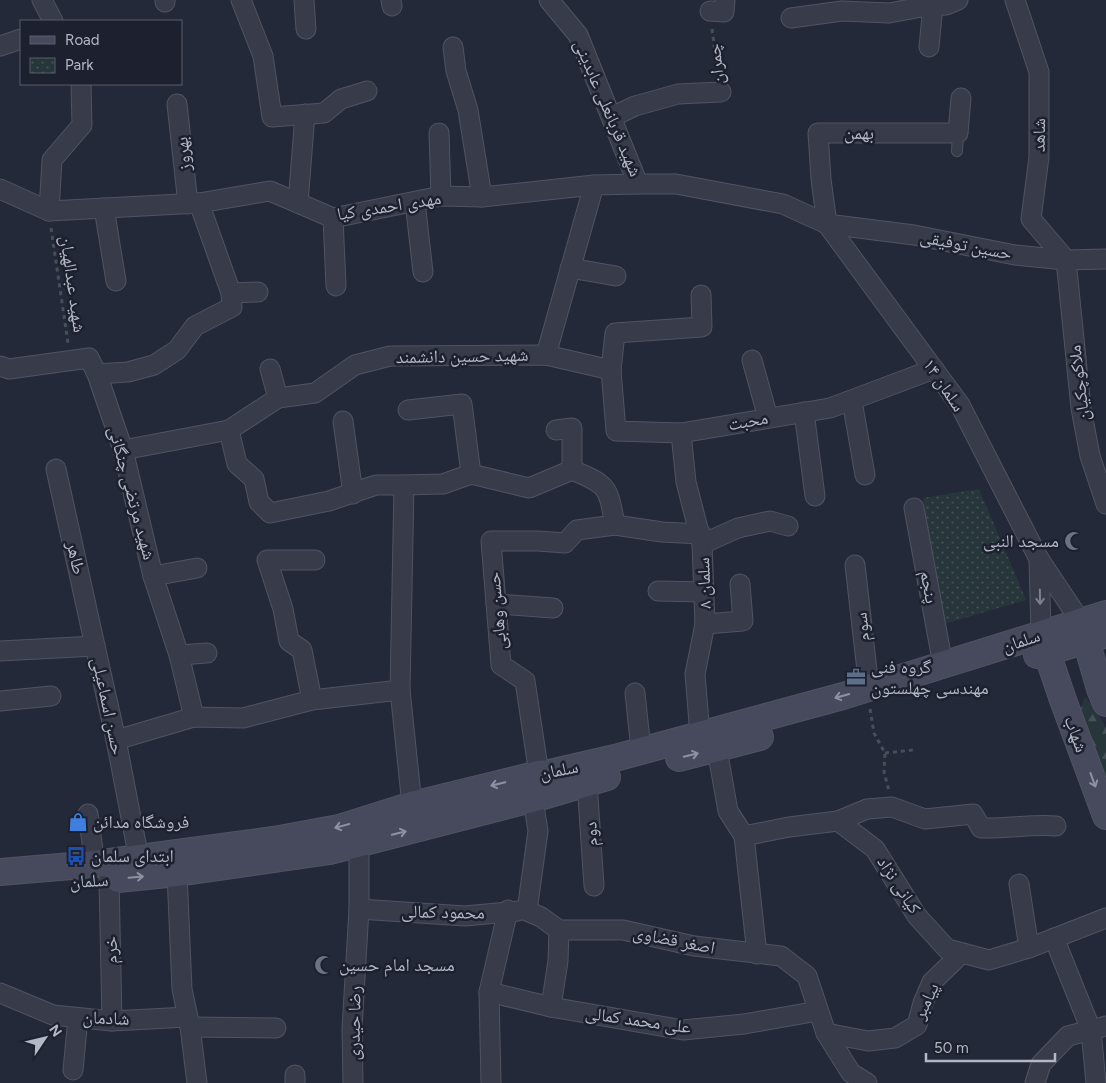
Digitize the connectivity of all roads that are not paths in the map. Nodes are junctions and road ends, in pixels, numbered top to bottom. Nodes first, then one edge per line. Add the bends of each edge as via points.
1 (42, 0) edge
2 (241, 0) edge
3 (304, 0) edge
4 (549, 0) edge
5 (1016, 0) edge
6 (945, 2) edge
7 (841, 5) edge
8 (791, 18) dead end
9 (52, 20) edge
10 (306, 29) dead end
11 (20, 39) edge
12 (0, 46) edge
13 (929, 46) dead end
14 (453, 47) dead end
15 (81, 85) edge
16 (367, 92) dead end
17 (720, 92) road end
18 (960, 98) dead end
19 (178, 104) dead end
20 (305, 114) junction
21 (612, 117) junction
22 (439, 133) dead end
23 (638, 184) junction
24 (594, 185) junction
25 (0, 189) edge
26 (440, 196) junction
27 (482, 197) junction
28 (415, 202) junction
29 (193, 203) junction
30 (298, 203) junction
31 (104, 208) junction
32 (49, 210) junction
33 (334, 218) junction
34 (827, 224) junction
35 (1106, 259) edge
36 (1066, 260) junction
37 (570, 268) junction
38 (423, 272) dead end
39 (616, 276) dead end
40 (116, 281) dead end
41 (336, 286) dead end
42 (258, 292) dead end
43 (231, 293) junction
44 (701, 295) dead end
45 (546, 355) junction
46 (752, 360) dead end
47 (0, 366) edge
48 (270, 369) dead end
49 (934, 369) junction
50 (611, 370) junction
51 (97, 374) junction
52 (278, 398) junction
53 (852, 401) junction
54 (408, 410) dead end
55 (804, 412) junction
56 (768, 418) junction
57 (343, 420) dead end
58 (229, 430) junction
59 (556, 430) dead end
60 (681, 433) junction
61 (123, 450) junction
62 (1098, 455) edge
63 (56, 469) dead end
64 (572, 470) junction
65 (471, 474) junction
66 (865, 475) dead end
67 (404, 485) junction
68 (353, 494) junction
69 (815, 496) dead end
70 (1106, 504) edge
71 (914, 508) dead end
72 (615, 525) junction
73 (788, 526) dead end
74 (702, 539) junction
75 (1039, 559) junction
76 (315, 560) dead end
77 (854, 565) dead end
78 (197, 568) dead end
79 (153, 576) junction
80 (740, 584) dead end
81 (658, 591) dead end
82 (704, 592) junction
83 (496, 604) junction
84 (553, 608) dead end
85 (1106, 614) edge
86 (705, 624) junction
87 (1091, 632) edge
88 (1044, 643) junction
89 (95, 646) junction
90 (0, 651) edge
91 (207, 652) dead end
92 (180, 655) junction
93 (943, 665) junction
94 (400, 690) junction
95 (635, 693) dead end
96 (51, 696) dead end
97 (1103, 696) edge
98 (869, 697) junction
99 (312, 700) junction
100 (1063, 700) junction
101 (0, 701) edge
102 (194, 717) junction
103 (116, 740) junction
104 (709, 742) junction
105 (641, 750) junction
106 (539, 774) junction
107 (586, 774) junction
108 (533, 799) junction
109 (412, 804) junction
110 (88, 814) dead end
111 (1106, 816) edge
112 (838, 822) junction
113 (1056, 826) dead end
114 (744, 836) junction
115 (359, 843) junction
116 (139, 859) junction
117 (0, 872) edge
118 (102, 872) junction
119 (177, 874) junction
120 (1019, 884) dead end
121 (594, 886) dead end
122 (0, 887) edge
123 (359, 909) junction
124 (508, 910) junction
125 (527, 911) junction
126 (1106, 918) edge
127 (558, 930) junction
128 (1054, 938) junction
129 (1028, 948) junction
130 (962, 953) junction
131 (757, 954) junction
132 (489, 992) junction
133 (0, 994) edge
134 (551, 1007) junction
135 (818, 1011) junction
136 (78, 1018) junction
137 (112, 1021) junction
138 (188, 1022) junction
139 (276, 1028) dead end
140 (1099, 1028) edge
141 (826, 1033) junction
142 (73, 1070) dead end
143 (197, 1083) edge
144 (353, 1083) edge
145 (491, 1083) edge
146 (867, 1083) edge
147 (1035, 1083) edge
148 (1096, 1083) edge

1 - 9 street
2 - 20 street via 263,56 272,117
3 - 10 street
4 - 21 street, شهید قربانعلی عابدینی via 578,34
5 - 36 street, شاهد via 1039,72 1039,157 1031,219
6 - 7 street via 889,14
6 - 13 street
7 - 8 street
11 - 12 street
14 - 27 street via 456,71 468,110
15 - 32 street via 82,125 52,160
16 - 20 street via 341,98 324,113
17 - 21 street, چمران via 678,94 634,106
18 - 34 street, بهمن via 957,142 818,133 820,179
19 - 29 street, بهروز
20 - 30 street
21 - 23 street, شهید قربانعلی عابدینی
22 - 26 street
23 - 24 street, مهدی احمدی کیا
23 - 34 street, شهید قربانعلی عابدینی via 676,184 783,204
24 - 27 street, مهدی احمدی کیا
24 - 37 street
25 - 32 street, مهدی احمدی کیا
26 - 27 street, مهدی احمدی کیا
26 - 28 street, مهدی احمدی کیا
28 - 33 street, مهدی احمدی کیا
28 - 38 street
29 - 30 street, مهدی احمدی کیا via 270,191
29 - 31 street, مهدی احمدی کیا
29 - 43 street, بهروز
30 - 33 street, مهدی احمدی کیا
31 - 32 street, مهدی احمدی کیا
31 - 40 street
33 - 41 street
34 - 36 street, حسین توفیقی via 914,235 1015,255
34 - 49 street, سلمان ۱۴
35 - 36 street, حسین توفیقی
36 - 62 street, ملاکوچکیان via 1081,408
37 - 39 street
37 - 45 street
42 - 43 street
43 - 51 street via 232,307 195,326 177,350 154,365 128,372
44 - 50 street via 702,327 615,333
45 - 50 street, شهید حسین دانشمند
45 - 52 street, شهید حسین دانشمند via 390,356 355,365 315,393
46 - 56 street
47 - 51 street, شهید مرتضی چنگانی via 9,369 89,358
48 - 52 street
49 - 53 street, محبت
49 - 75 street, سلمان ۱۴ via 960,405
50 - 60 street, محبت via 616,430
51 - 61 street, شهید مرتضی چنگانی
52 - 58 street, شهید حسین دانشمند
53 - 55 street, محبت
53 - 66 street
54 - 65 street via 462,404
55 - 56 street, محبت
55 - 69 street
56 - 60 street, محبت
57 - 68 street
58 - 61 street, شهید حسین دانشمند
58 - 68 street via 237,464 254,478 259,502 270,513
59 - 64 street via 572,428
60 - 74 street, سلمان ۸ via 686,482
61 - 79 street, شهید مرتضی چنگانی
62 - 70 street, ملاکوچکیان
63 - 89 street, طاهر
64 - 65 street via 529,488
64 - 72 street via 597,480 610,495
65 - 67 street via 443,484
67 - 68 street via 376,485
67 - 94 street
71 - 93 street, پنجم
72 - 74 street
72 - 83 street, حسن وهابی via 577,530 565,543 491,541
73 - 74 street via 770,521
74 - 82 street, سلمان ۸
75 - 87 street, سلمان ۱۴
75 -> 88 street, سلمان ۱۴
76 - 99 street via 267,560 283,609 289,641 302,650
77 - 98 street, سوم
78 - 79 street
79 - 92 street, شهید مرتضی چنگانی
80 - 86 street via 743,621
81 - 82 street
82 - 86 street, سلمان ۸
83 - 84 street
83 - 106 street, حسن وهابی via 501,665 525,681
85 - 87 main road, سلمان
86 - 104 street, سلمان ۸ via 695,674
87 - 88 main road, سلمان
87 - 97 main road
88 - 93 main road, سلمان
88 - 98 main road, سلمان
88 - 100 main road, شهاب
89 - 90 street, حسن اسماعیلی
89 - 103 street, حسن اسماعیلی
91 - 92 street
92 - 102 street, شهید مرتضی چنگانی
93 - 98 main road, سلمان
94 - 99 street
94 - 109 street
95 - 105 street
96 - 101 street
97 - 100 main road via 1090,682 1078,682 1068,689
98 - 104 main road, سلمان
99 - 102 street via 243,718
100 -> 111 main road, شهاب
102 - 103 street
103 - 116 street, حسن اسماعیلی
104 - 105 main road, سلمان
107 -> 104 main road, سلمان via 668,760
104 - 114 street via 728,811
105 - 107 main road, سلمان
106 - 107 main road, سلمان
106 -> 109 main road, سلمان
107 - 108 main road, سلمان
107 - 121 street, دوم
115 -> 108 main road, سلمان
108 - 125 street via 538,831
109 -> 116 main road, سلمان via 340,828
110 - 118 street, خرم
112 - 113 street via 867,809 892,807 925,820 973,814 981,828
112 - 114 street
112 - 130 street, کیانی نژاد via 875,848 918,916 947,949
114 - 131 street
115 - 119 main road, سلمان via 330,852
115 - 123 street, رضا حیدری
116 - 118 main road, سلمان
117 - 118 main road, سلمان
118 -> 119 main road, سلمان
118 - 122 main road, سلمان
118 - 137 street, خرم
119 - 138 street via 182,989
120 - 129 street
123 - 124 street, محمود کمالی via 465,916
123 - 144 street, رضا حیدری via 352,1029
124 - 125 street, محمود کمالی
124 - 132 street
125 - 127 street
126 - 128 street, کیانی نژاد
127 - 131 street, اصغر قضاوی via 623,930 694,946
127 - 134 street via 558,961
128 - 129 street, کیانی نژاد
128 - 140 street
129 - 130 street, کیانی نژاد via 989,960
130 - 141 street, پیامبر via 932,982 916,1024 895,1038 868,1041
131 - 135 street, اصغر قضاوی via 781,956 807,976
132 - 134 street, علی محمد کمالی
132 - 145 street
133 - 136 street, شادمان via 53,1016
134 - 135 street, علی محمد کمالی via 683,1030 744,1024
135 - 141 street, اصغر قضاوی
136 - 137 street, شادمان
136 - 142 street
137 - 138 street, شادمان
138 - 139 street, شادمان
138 - 143 street
140 - 147 street via 1068,1036 1040,1064
140 - 148 street
141 - 146 street, اصغر قضاوی via 851,1073

